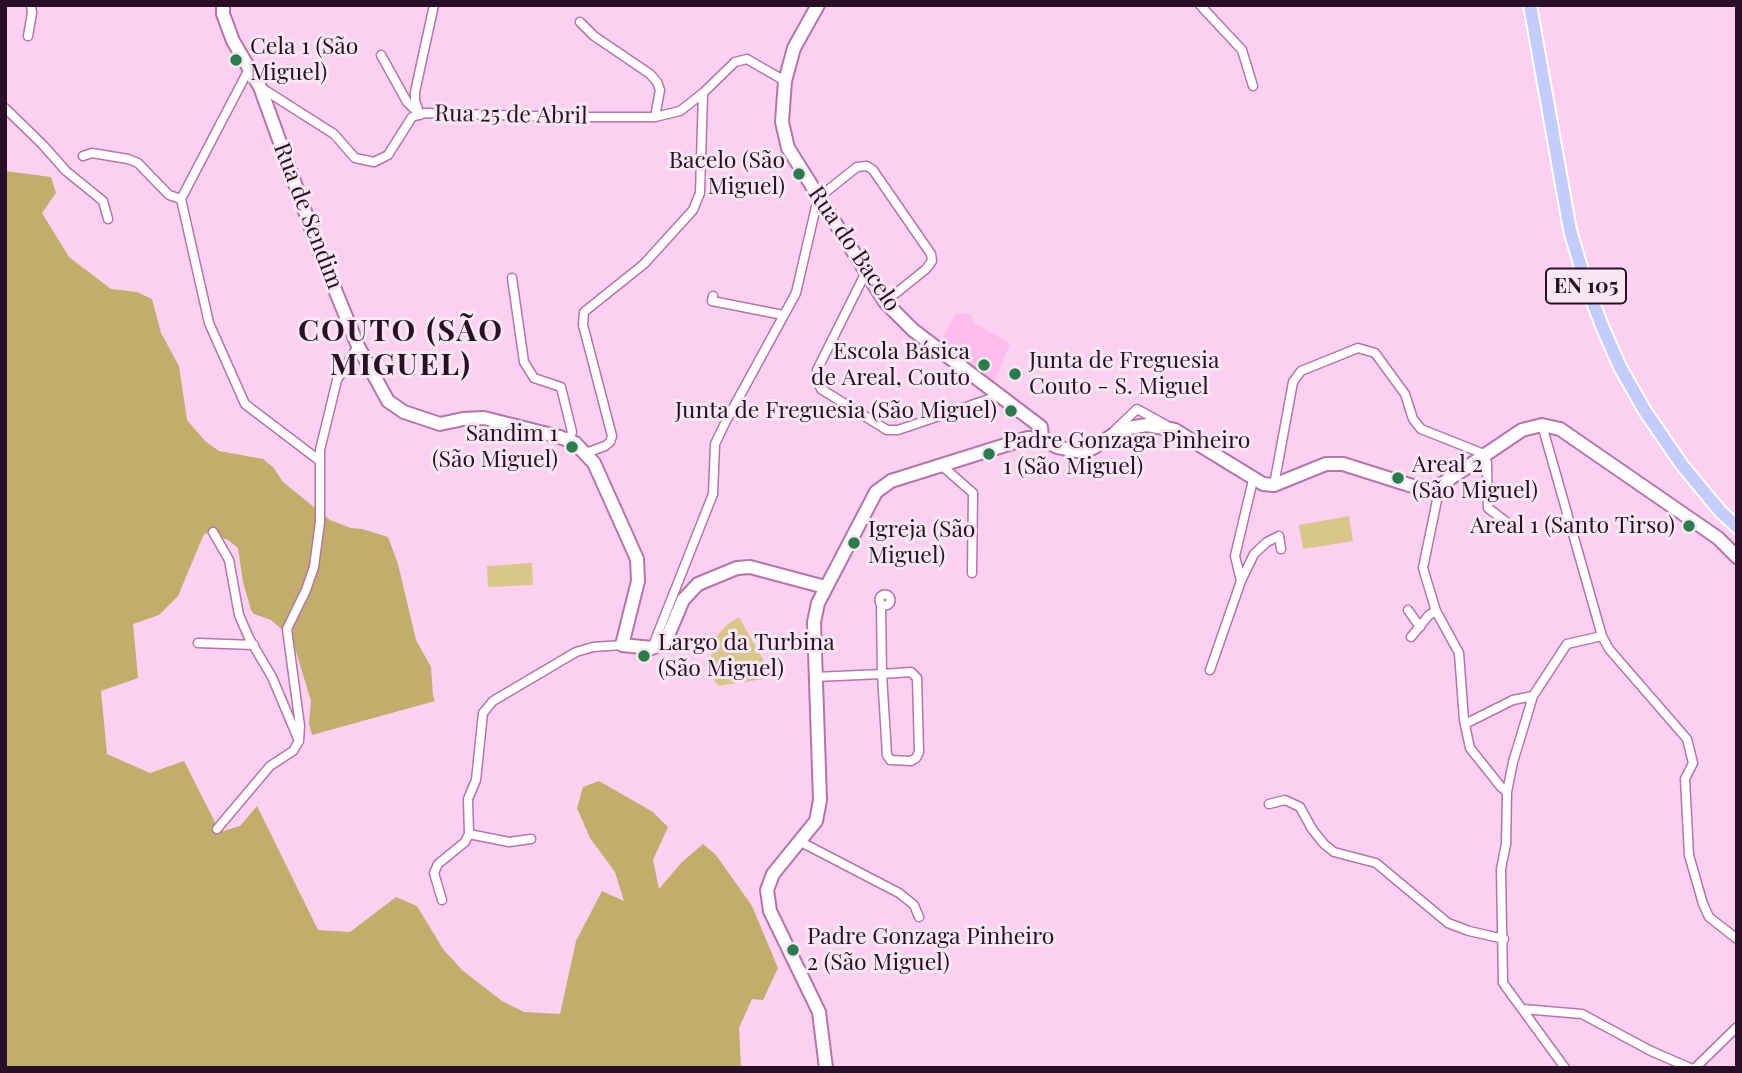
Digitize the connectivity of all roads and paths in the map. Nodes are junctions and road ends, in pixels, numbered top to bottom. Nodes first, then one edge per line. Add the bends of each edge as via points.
1 (31, 5) edge
2 (223, 5) edge
3 (434, 5) edge
4 (818, 5) edge
5 (1200, 5) edge
6 (1530, 5) edge
7 (580, 22) dead end
8 (28, 36) dead end
9 (382, 55) dead end
10 (249, 69) junction
11 (785, 81) junction
12 (1253, 86) dead end
13 (260, 87) junction
14 (703, 93) junction
15 (5, 108) edge
16 (420, 115) junction
17 (655, 117) junction
18 (83, 156) dead end
19 (818, 198) junction
20 (181, 199) junction
21 (108, 219) dead end
22 (866, 272) junction
23 (512, 278) dead end
24 (713, 296) dead end
25 (886, 302) junction
26 (783, 315) junction
27 (358, 346) junction
28 (998, 396) junction
29 (1025, 415) junction
30 (1542, 425) junction
31 (1028, 438) junction
32 (1042, 439) junction
33 (569, 440) junction
34 (586, 453) junction
35 (1484, 454) junction
36 (320, 461) junction
37 (941, 465) junction
38 (1253, 480) junction
39 (1274, 485) junction
40 (1434, 486) junction
41 (1513, 527) dead end
42 (1737, 527) edge
43 (213, 532) dead end
44 (1281, 549) dead end
45 (1737, 557) edge
46 (972, 573) dead end
47 (1241, 581) junction
48 (825, 587) junction
49 (881, 604) dead end
50 (1408, 610) dead end
51 (1436, 611) junction
52 (1420, 627) junction
53 (1602, 636) junction
54 (1412, 637) dead end
55 (198, 643) dead end
56 (254, 645) junction
57 (622, 645) junction
58 (652, 648) junction
59 (1210, 670) dead end
60 (882, 674) junction
61 (816, 677) junction
62 (1533, 696) junction
63 (1465, 724) junction
64 (299, 741) junction
65 (1507, 792) junction
66 (1269, 804) dead end
67 (218, 828) dead end
68 (469, 834) junction
69 (531, 839) dead end
70 (799, 841) junction
71 (442, 900) dead end
72 (919, 917) dead end
73 (1504, 939) junction
74 (1737, 939) edge
75 (1522, 1009) junction
76 (1737, 1027) edge
77 (827, 1068) edge
78 (1565, 1068) edge
79 (1693, 1068) edge

1 - 8 street
2 - 10 street, Rua de Sendim via 233,41
3 - 16 street via 415,92
4 - 11 street, Rua do Bacelo via 794,48
5 - 12 street via 1242,50
6 - 42 main road, EN 105 via 1570,230 1602,326 1645,411 1682,465
7 - 17 street via 657,82
9 - 16 street via 407,102
10 - 13 street, Rua de Sendim
10 - 20 street
11 - 14 street, Rua 25 de Abril via 747,59 735,62
11 - 19 street, Rua do Bacelo via 784,136
13 - 16 street, Rua 25 de Abril via 334,134 355,158 374,162 388,155 412,117
13 - 27 street, Rua de Sendim
14 - 17 street, Rua 25 de Abril via 680,111
14 - 34 street via 700,193 693,210 644,264 584,312 583,325 612,436 605,446
15 - 21 street via 66,171 103,201
16 - 17 street, Rua 25 de Abril
18 - 20 street via 92,153 138,163 169,195
19 - 22 street, Rua do Bacelo
19 - 25 street via 857,167 867,166 931,254 926,269
19 - 26 street via 796,293
20 - 36 street via 209,323 246,404
22 - 25 street, Rua do Bacelo
22 - 28 street via 817,370 821,388 887,430
23 - 33 street via 524,362 534,378 561,387 572,432
24 - 26 street via 712,301
25 - 28 street, Rua do Bacelo via 913,330
26 - 58 street via 715,444 713,494
27 - 33 street, Rua de Sendim via 388,401 404,412 440,425 484,418
27 - 36 street via 337,380
28 - 29 street, Rua do Bacelo
29 - 31 street
29 - 32 street, Rua do Bacelo via 1041,427
30 - 35 street via 1522,430
30 - 45 street via 1560,429 1718,538
30 - 53 street
31 - 32 street
31 - 37 street
32 - 38 street via 1076,451 1093,448 1122,429 1147,425 1175,430
33 - 34 street, Rua de Sendim
34 - 57 street, Rua de Sendim via 636,558 638,581
35 - 39 street via 1421,429 1405,394 1375,354 1358,348 1301,372 1293,382
35 - 40 street
35 - 41 street via 1488,508
36 - 64 street via 314,567 286,629
37 - 46 street via 973,493
37 - 48 street via 891,481 876,492
38 - 39 street
38 - 47 street via 1234,556
39 - 40 street via 1326,464 1343,464 1412,487
40 - 51 street via 1437,500 1423,568
43 - 56 street via 229,560 239,615
44 - 47 street via 1279,536 1267,542 1254,554
47 - 59 street
48 - 58 street via 750,567 737,568 698,584 683,600 667,638
48 - 61 street via 814,622
49 - 60 street
50 - 52 street
51 - 52 street
51 - 63 street via 1459,653
52 - 54 street
53 - 62 street via 1567,644
53 - 74 street via 1687,739 1693,763 1685,779 1689,855 1709,917
55 - 56 street
56 - 64 street
57 - 58 street
57 - 68 street via 576,652 493,701 483,713 476,780 468,799
60 - 60 street via 911,672 917,678 919,752 911,761 887,756
60 - 61 street
61 - 70 street via 820,800 816,821
62 - 63 street via 1513,700
62 - 65 street
63 - 65 street via 1470,748
64 - 67 street via 293,751 270,766
65 - 73 street via 1501,869
66 - 73 street via 1285,800 1300,807 1312,829 1334,852 1376,863 1448,923
68 - 69 street via 509,842
68 - 71 street via 434,873
70 - 72 street via 899,893 914,905
70 - 77 street via 773,874 767,890 770,911 819,1012
73 - 75 street via 1503,983
75 - 78 street
75 - 79 street via 1582,1014
76 - 79 street

